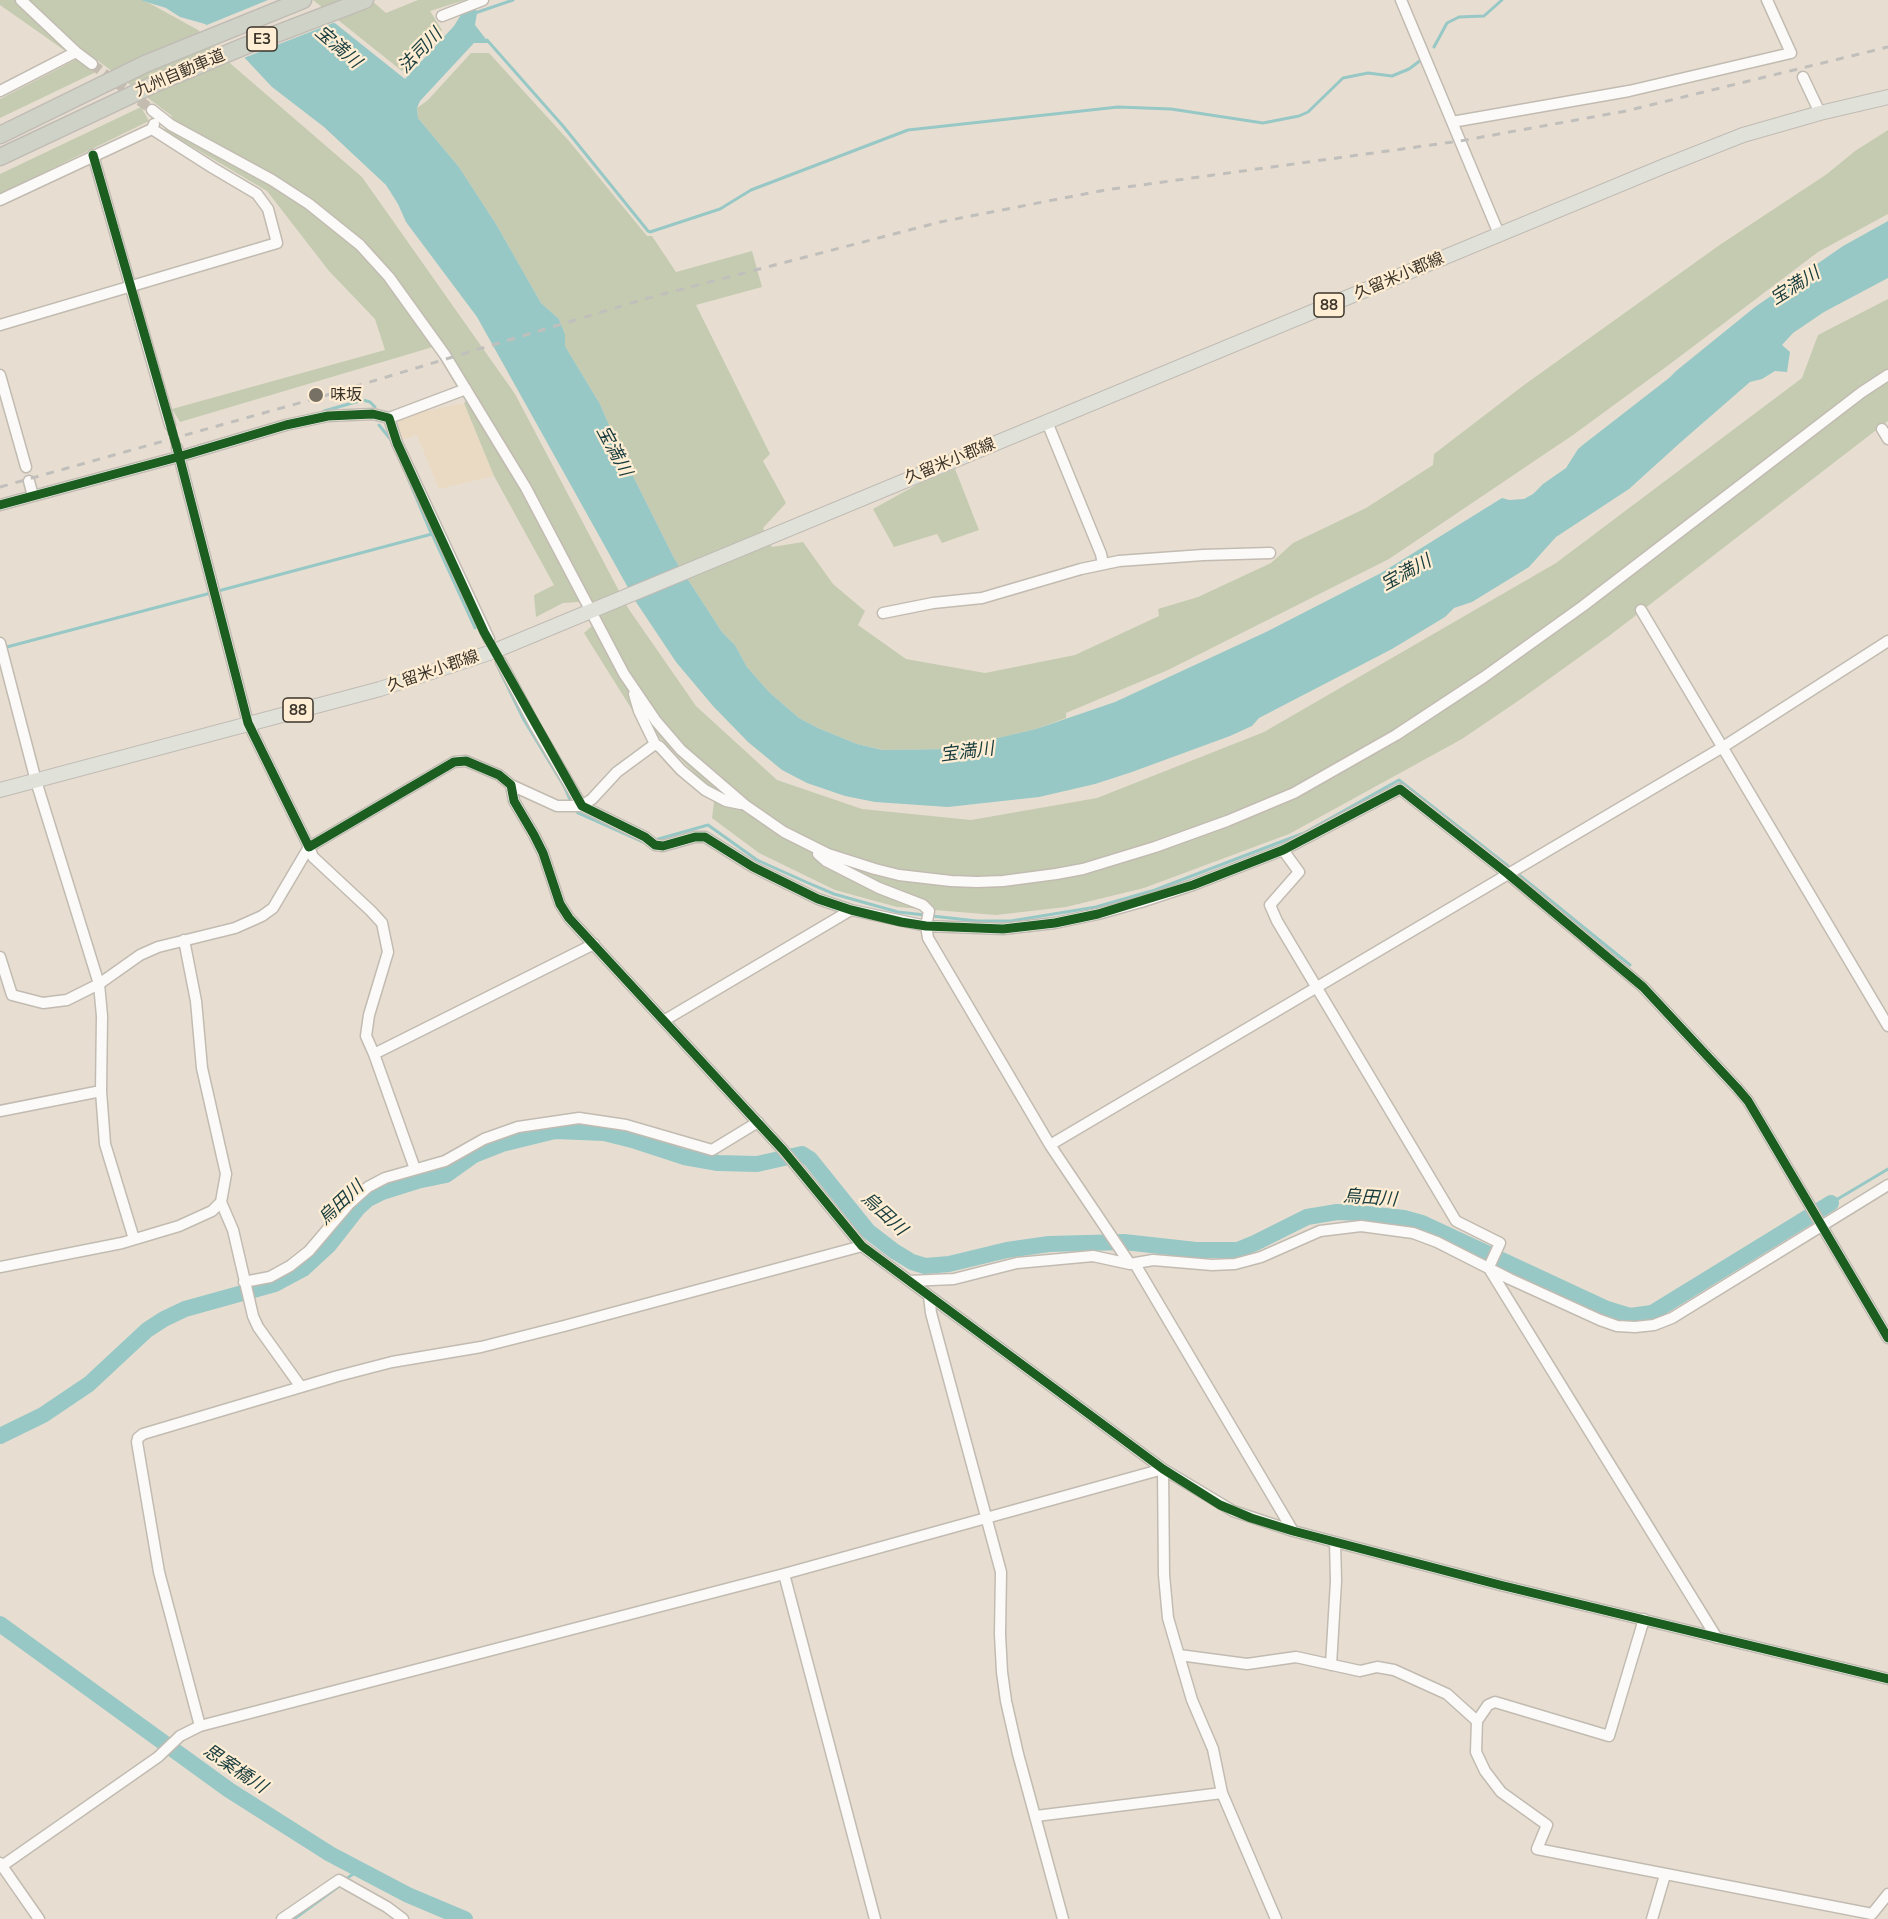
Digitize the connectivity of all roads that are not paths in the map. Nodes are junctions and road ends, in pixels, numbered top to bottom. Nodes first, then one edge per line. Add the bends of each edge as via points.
1 (21, 0) edge
2 (303, 0) edge
3 (365, 0) edge
4 (483, 0) edge
5 (1401, 0) edge
6 (1767, 0) edge
7 (442, 16) dead end
8 (76, 52) junction
9 (92, 64) tunnel mouth
10 (1803, 77) dead end
11 (0, 91) edge
12 (1888, 98) edge
13 (1820, 113) junction
14 (1452, 122) junction
15 (152, 129) junction
16 (0, 135) edge
17 (93, 155) junction
18 (0, 157) edge
19 (0, 200) edge
20 (1499, 234) junction
21 (130, 285) junction
22 (0, 325) edge
23 (0, 375) edge
24 (1888, 375) edge
25 (466, 389) junction
26 (389, 418) junction
27 (1047, 422) junction
28 (170, 425) tunnel mouth
29 (1882, 429) dead end
30 (1888, 439) edge
31 (177, 453) junction
32 (26, 467) dead end
33 (29, 481) dead end
34 (33, 496) junction
35 (0, 505) edge
36 (1270, 554) dead end
37 (1103, 564) junction
38 (592, 610) junction
39 (1641, 610) dead end
40 (883, 613) dead end
41 (489, 639) dead end
42 (1888, 641) edge
43 (0, 643) edge
44 (501, 662) dead end
45 (631, 686) junction
46 (248, 723) junction
47 (655, 744) junction
48 (1723, 747) junction
49 (36, 781) junction
50 (511, 785) junction
51 (0, 790) edge
52 (744, 805) junction
53 (582, 806) junction
54 (805, 844) junction
55 (309, 846) junction
56 (1283, 850) junction
57 (1508, 874) junction
58 (851, 910) junction
59 (926, 926) junction
60 (184, 940) junction
61 (594, 944) junction
62 (0, 957) edge
63 (99, 984) junction
64 (1317, 988) junction
65 (665, 1020) junction
66 (1888, 1026) edge
67 (374, 1054) junction
68 (101, 1091) junction
69 (0, 1111) edge
70 (758, 1122) junction
71 (1050, 1144) junction
72 (416, 1169) junction
73 (1888, 1185) edge
74 (222, 1202) junction
75 (1821, 1223) junction
76 (134, 1239) junction
77 (862, 1246) junction
78 (1132, 1264) junction
79 (1490, 1265) junction
80 (0, 1267) edge
81 (909, 1281) junction
82 (245, 1285) junction
83 (930, 1296) junction
84 (1888, 1338) edge
85 (301, 1387) junction
86 (1163, 1469) junction
87 (986, 1519) junction
88 (1293, 1531) junction
89 (1335, 1542) junction
90 (784, 1574) junction
91 (1644, 1619) junction
92 (1718, 1638) junction
93 (1179, 1655) junction
94 (1331, 1665) junction
95 (1888, 1679) edge
96 (1477, 1720) junction
97 (200, 1726) junction
98 (1222, 1793) junction
99 (1036, 1816) junction
100 (1, 1864) edge
101 (1665, 1875) junction
102 (1888, 1894) edge
103 (1872, 1917) edge
104 (39, 1919) edge
105 (282, 1919) edge
106 (404, 1919) edge
107 (875, 1919) edge
108 (1064, 1919) edge
109 (1276, 1919) edge
110 (1652, 1919) edge

1 - 8 street
2 - 16 highway, 九州自動車道 / E3 via 145,64
3 - 18 highway, 九州自動車道 / E3 via 159,82
4 - 7 street
5 - 14 street
6 - 14 street via 1791,52 1629,91
8 - 9 street
8 - 11 street
10 - 13 street
12 - 13 main road, 久留米小郡線 / 88
13 - 20 main road, 久留米小郡線 / 88 via 1743,135
14 - 20 street
15 - 17 street
15 - 21 street via 257,194 268,209 277,243
15 - 25 street via 155,113 291,191 344,231 403,294
17 - 19 street
17 - 21 street
20 - 27 main road, 久留米小郡線 / 88
21 - 22 street
21 - 28 street
23 - 32 street
24 - 54 street via 1484,677 1396,735 1294,793 1155,847 1083,869 1030,878 977,882 908,876 851,862
25 - 26 street
25 - 38 street via 526,488
26 - 31 street via 373,414 328,416
26 - 41 street via 397,443
27 - 37 street
27 - 38 main road, 久留米小郡線 / 88
29 - 30 street
31 - 34 street
31 - 46 street
33 - 34 street
34 - 35 street
36 - 37 street via 1203,555
37 - 40 street via 982,598
38 - 45 street
38 - 46 main road, 久留米小郡線 / 88 via 492,652 380,689
39 - 48 street
42 - 48 street
43 - 49 street
44 - 53 street
45 - 47 street
45 - 52 street via 681,750
46 - 49 main road, 久留米小郡線 / 88
46 - 55 street
47 - 52 street via 705,790
47 - 53 street via 617,772
48 - 57 street
48 - 66 street
49 - 51 main road, 久留米小郡線 / 88
49 - 63 street
50 - 53 street via 557,806
50 - 55 street via 499,775 466,761 454,762
50 - 61 street via 514,801 543,853 560,904
52 - 54 street
53 - 58 street via 655,845 705,837 789,886
54 - 59 street via 826,861 923,905 929,911
55 - 60 street via 273,908 235,928
55 - 67 street via 313,856 382,924 388,952 366,1036
56 - 57 street via 1400,789
56 - 59 street via 1193,885 1056,923 1003,929
56 - 64 street via 1299,872 1270,905
57 - 64 street
57 - 75 street via 1643,987 1737,1088
58 - 59 street
58 - 65 street
59 - 71 street via 928,938
60 - 63 street via 140,955
60 - 74 street via 196,1001 202,1068 226,1174
61 - 65 street
61 - 67 street
62 - 63 street via 12,995 21,998 57,1003
63 - 68 street
64 - 71 street
64 - 79 street via 1456,1221 1500,1243
65 - 70 street
67 - 72 street
68 - 69 street
68 - 76 street via 107,1154
70 - 72 street via 712,1150 626,1125 579,1119 542,1122 497,1134 445,1161
70 - 77 street
71 - 78 street
72 - 82 street via 368,1187 349,1203 309,1251 270,1277
73 - 75 street
74 - 76 street via 179,1226
74 - 82 street via 233,1230
75 - 79 street via 1672,1318 1654,1325 1617,1326 1600,1320 1510,1279
75 - 84 street
76 - 80 street
77 - 81 street
77 - 85 street via 564,1326 480,1347 393,1362
78 - 79 street via 1153,1260 1235,1264 1320,1231 1361,1226 1413,1233
78 - 81 street via 1093,1256 1048,1259 954,1279
78 - 88 street
79 - 92 street
81 - 83 street
82 - 85 street via 258,1327
83 - 86 street
83 - 87 street
85 - 97 street via 138,1438 159,1572
86 - 87 street
86 - 88 street via 1233,1511
86 - 93 street via 1164,1575 1168,1617
87 - 90 street
87 - 99 street via 1001,1572 1000,1634 1006,1701
88 - 89 street
89 - 91 street
89 - 94 street
90 - 97 street
90 - 107 street
91 - 92 street
91 - 96 street via 1609,1736 1495,1702
92 - 95 street
93 - 94 street via 1247,1664 1296,1657
93 - 98 street via 1192,1700 1213,1749
94 - 96 street via 1360,1671 1377,1667 1410,1676 1447,1694
96 - 101 street via 1476,1752 1485,1771 1501,1792 1547,1825 1537,1849
97 - 100 street via 180,1736 158,1757
98 - 99 street
98 - 109 street
99 - 108 street
100 - 104 street
101 - 103 street
101 - 110 street
102 - 103 street
105 - 106 street via 339,1880

